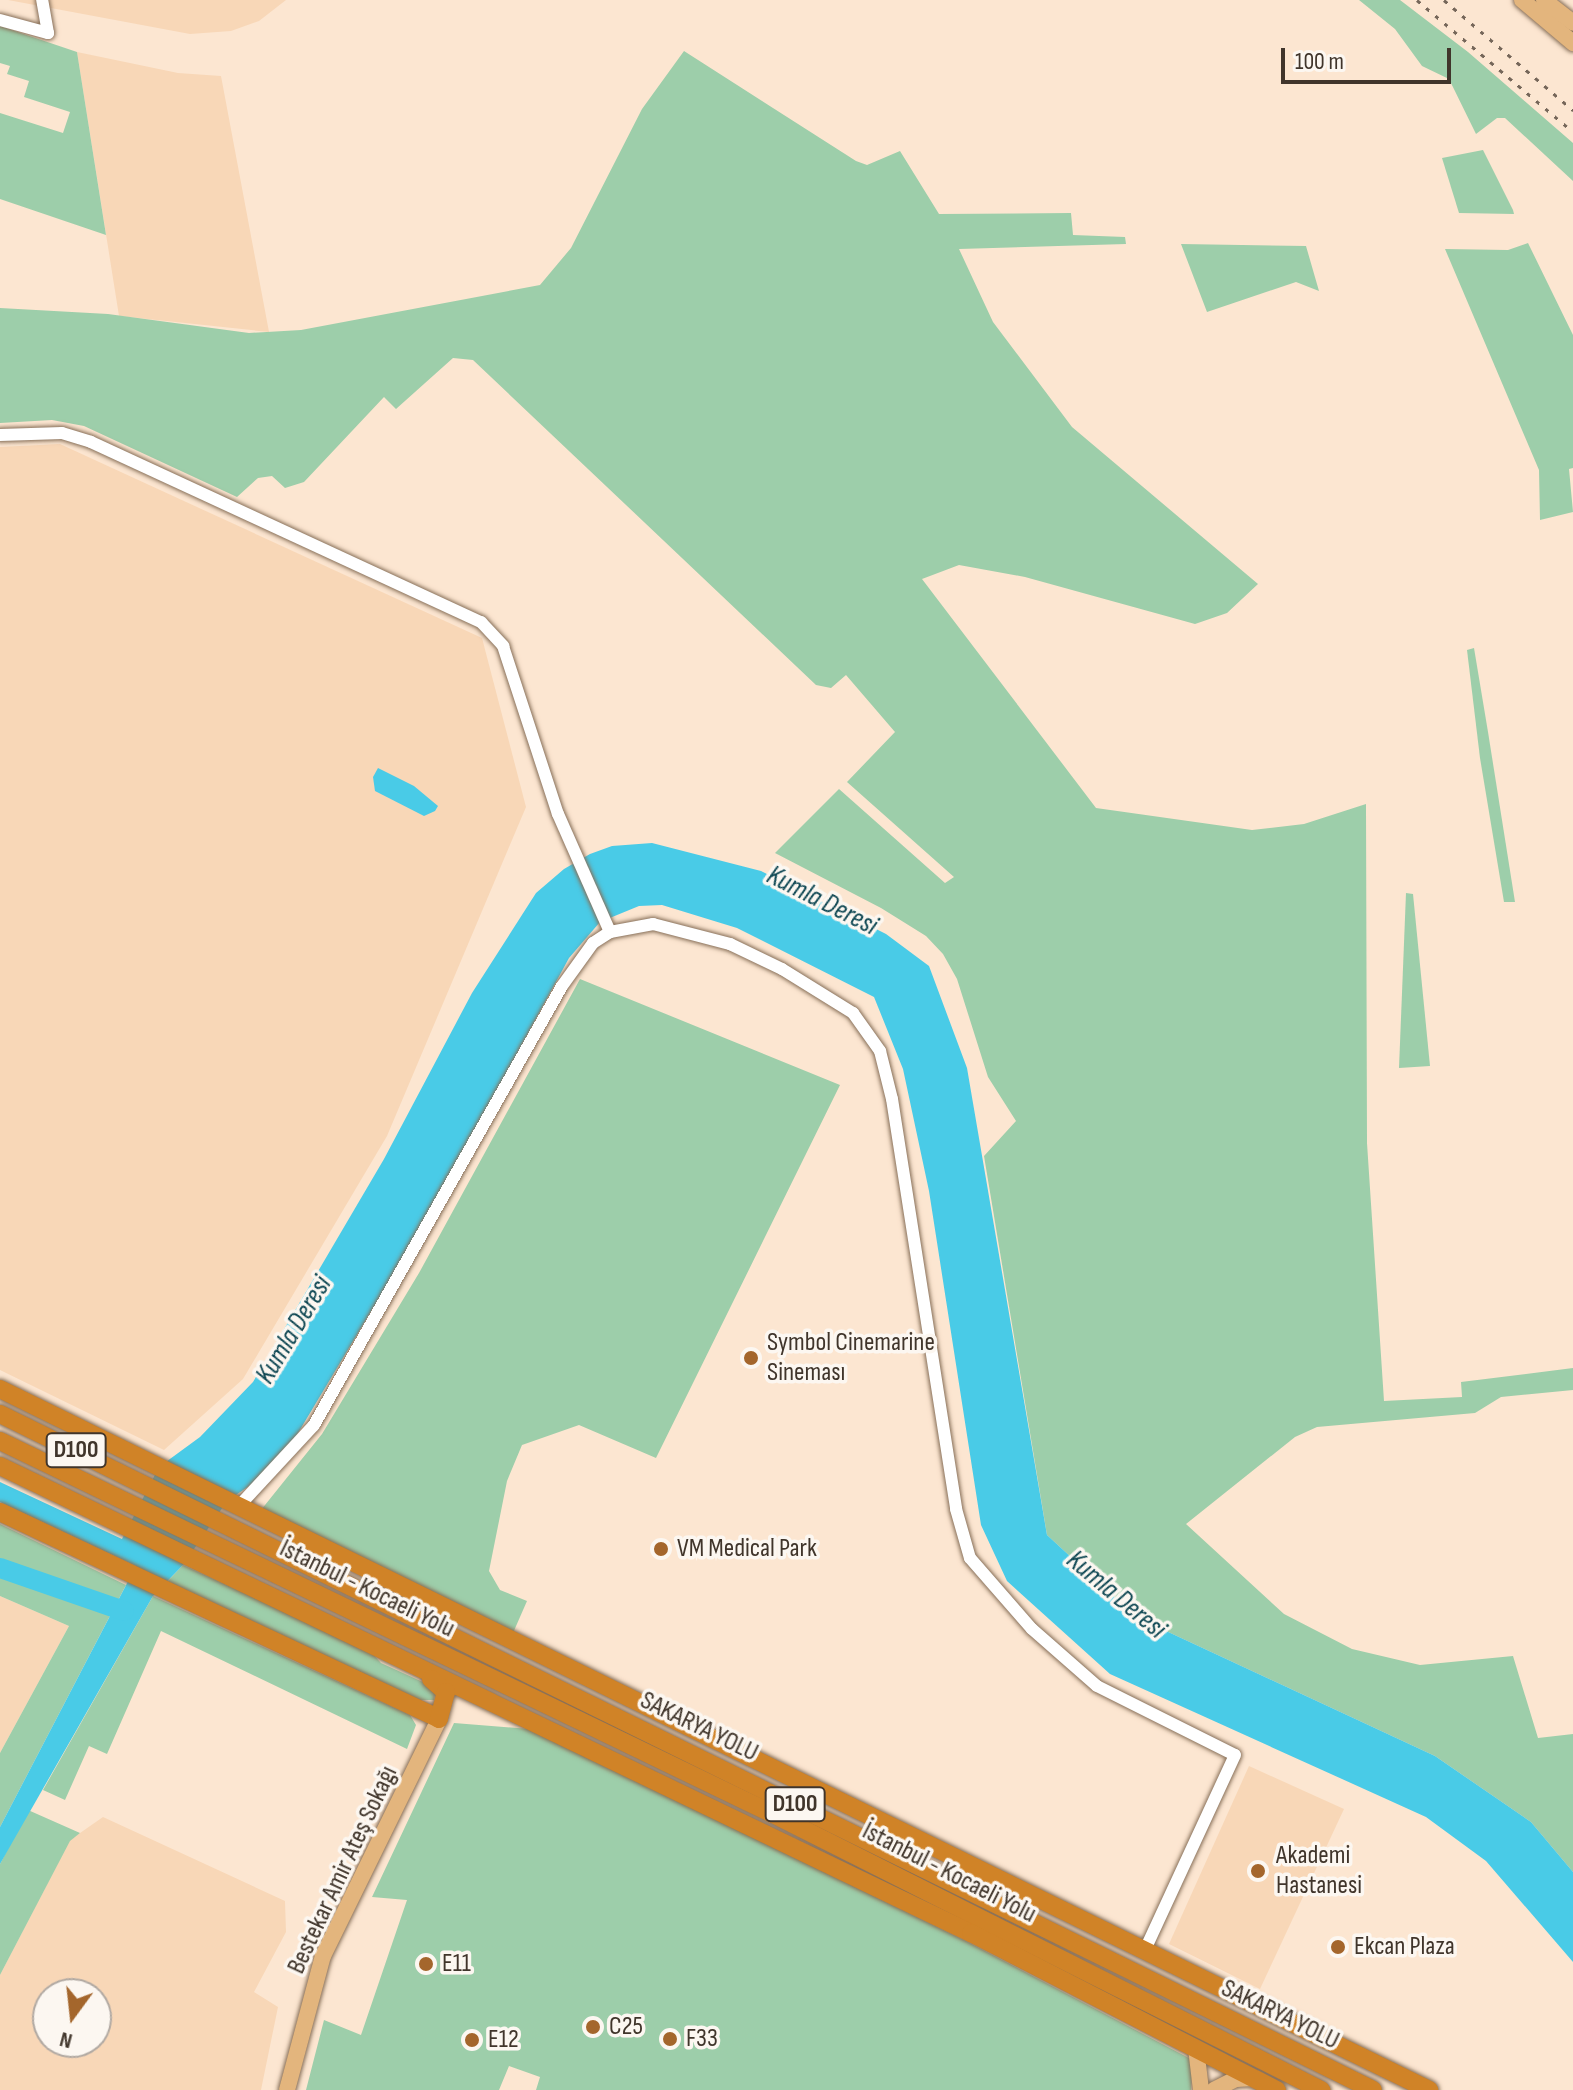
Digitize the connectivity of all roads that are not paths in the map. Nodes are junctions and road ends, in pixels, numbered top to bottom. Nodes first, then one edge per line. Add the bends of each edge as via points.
1 (42, 0) edge
2 (1522, 0) edge
3 (1544, 0) edge
4 (0, 20) edge
5 (1573, 23) edge
6 (1573, 43) edge
7 (0, 435) edge
8 (609, 929) junction
9 (0, 1392) edge
10 (0, 1414) edge
11 (0, 1441) edge
12 (0, 1457) edge
13 (0, 1466) edge
14 (133, 1476) junction
15 (105, 1491) junction
16 (228, 1508) junction
17 (0, 1512) edge
18 (376, 1646) junction
19 (491, 1700) junction
20 (439, 1719) junction
21 (1144, 1952) junction
22 (1196, 2048) junction
23 (1253, 2078) junction
24 (287, 2090) edge
25 (1201, 2090) edge
26 (1214, 2090) edge
27 (1277, 2090) edge
28 (1321, 2090) edge
29 (1373, 2090) edge
30 (1429, 2090) edge

1 - 4 street via 48,33
2 - 6 main road
3 - 5 main road
7 - 8 street via 62,433 91,442 481,622 503,646 573,849
8 - 16 street via 582,955 562,986 314,1425
8 - 21 street via 653,924 730,944 828,995 869,1031 892,1099 957,1512 970,1558 1032,1629 1097,1686 1235,1755
9 - 14 highway
9 - 16 highway via 159,1467
10 - 14 highway, SAKARYA YOLU / D100
11 - 15 highway, D100
12 - 15 highway
13 - 18 highway
14 - 16 highway, SAKARYA YOLU / D100
15 - 28 highway, İstanbul - Kocaeli Yolu / D100 via 787,1821
16 - 21 highway
16 - 29 highway, SAKARYA YOLU / D100
17 - 20 highway
18 - 19 highway
18 - 20 highway via 443,1686
19 - 20 highway via 455,1702
19 - 22 highway
20 - 24 main road, Bestekar Amir Ateş Sokağı via 323,1956
21 - 30 highway
22 - 23 highway
22 - 25 main road
23 - 26 main road via 1236,2079
23 - 27 highway

